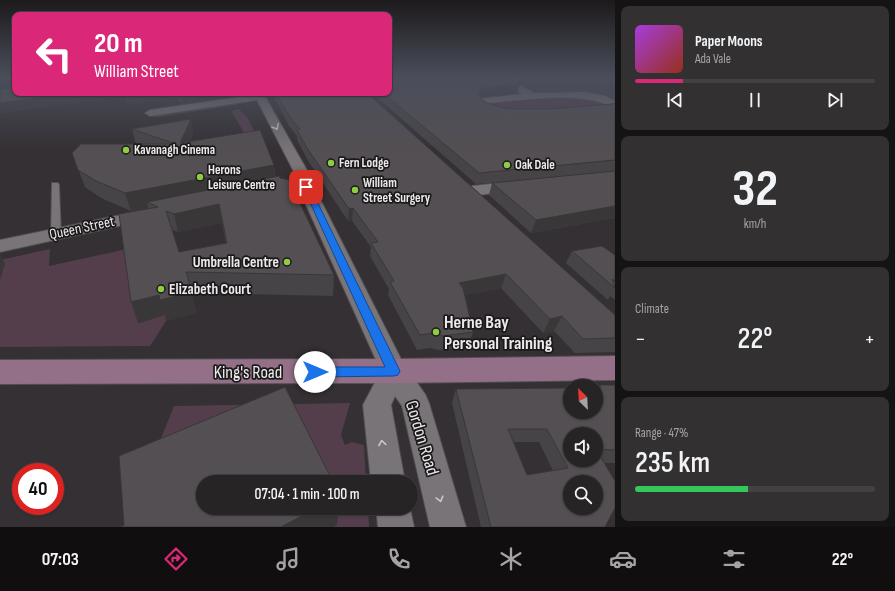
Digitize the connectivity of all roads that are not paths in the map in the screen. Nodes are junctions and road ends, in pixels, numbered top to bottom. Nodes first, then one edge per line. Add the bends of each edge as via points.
1 (213, 103) edge
2 (263, 103) edge
3 (483, 103) edge
4 (611, 103) edge
5 (581, 110) edge
6 (150, 113) dead end
7 (513, 114) edge
8 (55, 184) dead end
9 (536, 184) edge
10 (489, 207) edge
11 (163, 212) edge
12 (56, 234) junction
13 (0, 246) edge
14 (615, 368) edge
15 (394, 371) junction
16 (0, 372) edge
17 (387, 475) edge
18 (394, 515) edge
19 (396, 527) edge
20 (448, 527) edge

1 - 6 street
2 -> 15 street via 301,172 297,187
3 - 7 street via 491,110
4 - 5 street via 614,104 613,108
8 - 12 lane
9 - 10 street via 466,186
11 - 12 street, Queen Street
12 - 13 street, Queen Street
14 - 15 street, King's Road
15 - 16 street, King's Road
17 -> 15 street, Gordon Road via 377,405
15 -> 20 street, Gordon Road via 415,403
18 - 19 street

